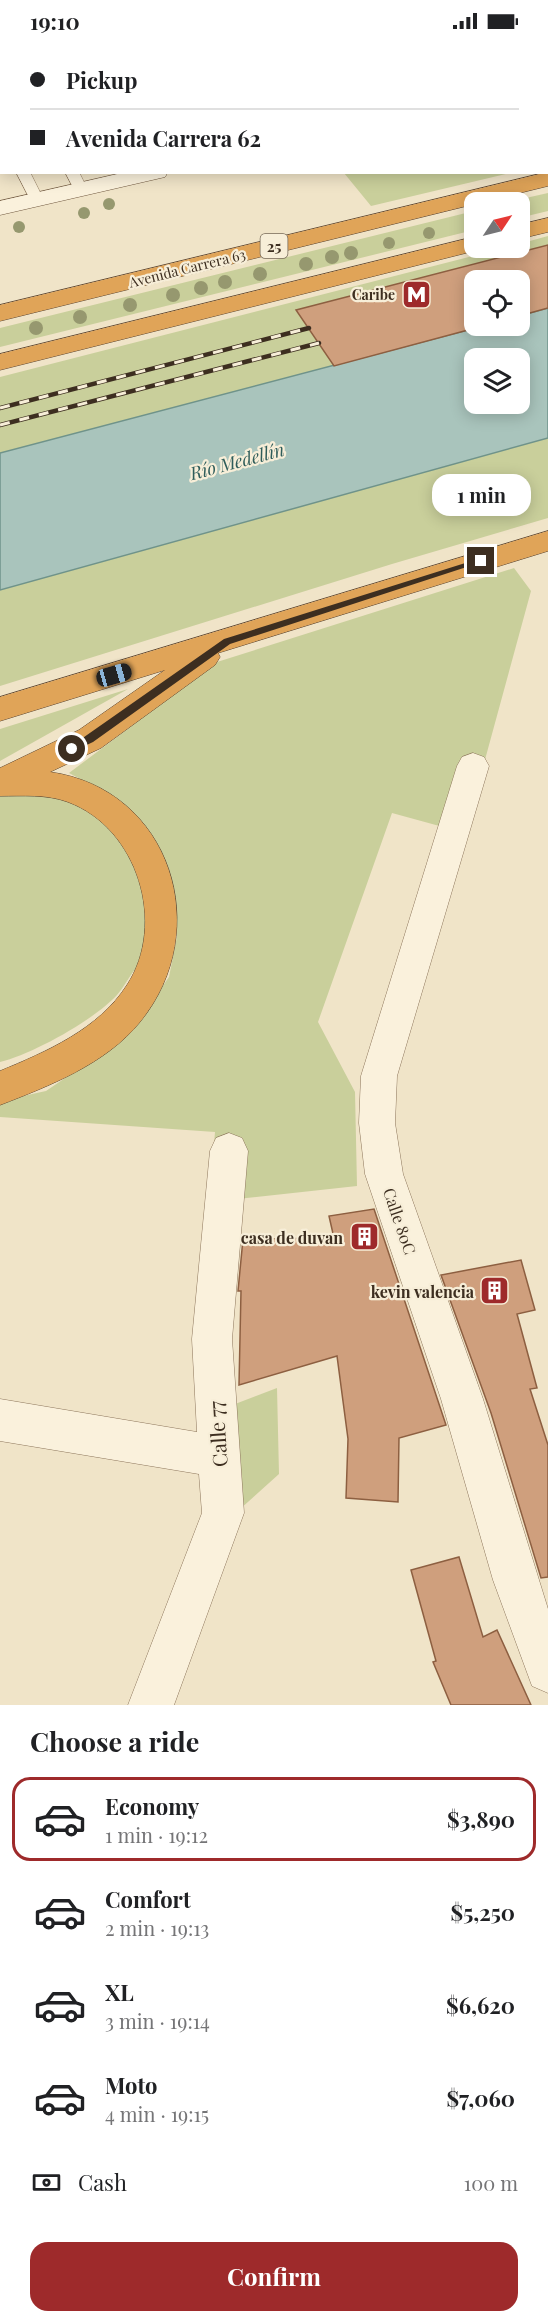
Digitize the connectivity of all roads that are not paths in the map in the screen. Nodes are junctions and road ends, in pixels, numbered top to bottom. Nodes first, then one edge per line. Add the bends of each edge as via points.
1 (24, 174) edge
2 (147, 174) edge
3 (548, 179) edge
4 (76, 181) edge
5 (37, 200) junction
6 (0, 208) edge
7 (548, 225) edge
8 (530, 229) edge
9 (464, 246) edge
10 (0, 313) edge
11 (0, 362) edge
12 (548, 541) edge
13 (227, 641) junction
14 (0, 709) edge
15 (473, 766) dead end
16 (0, 783) edge
17 (0, 1088) edge
18 (229, 1151) dead end
19 (0, 1420) edge
20 (218, 1456) junction
21 (548, 1670) edge
22 (152, 1705) edge

1 - 5 lane
2 - 4 street
3 - 10 highway, Avenida Carrera 63 / 25
4 - 5 street
5 - 6 street
7 - 8 highway
9 - 11 highway
12 - 13 highway
13 - 14 highway
13 - 16 highway via 90,739
15 - 21 street, Calle 80C via 379,1076 377,1123 384,1174 462,1398 515,1580
16 - 17 highway via 66,788 107,808 123,822 151,867 164,918 161,948 151,975 131,1006 76,1052
18 - 20 street, Calle 77 via 212,1339
19 - 20 street
20 - 22 street, Calle 77 via 223,1513

